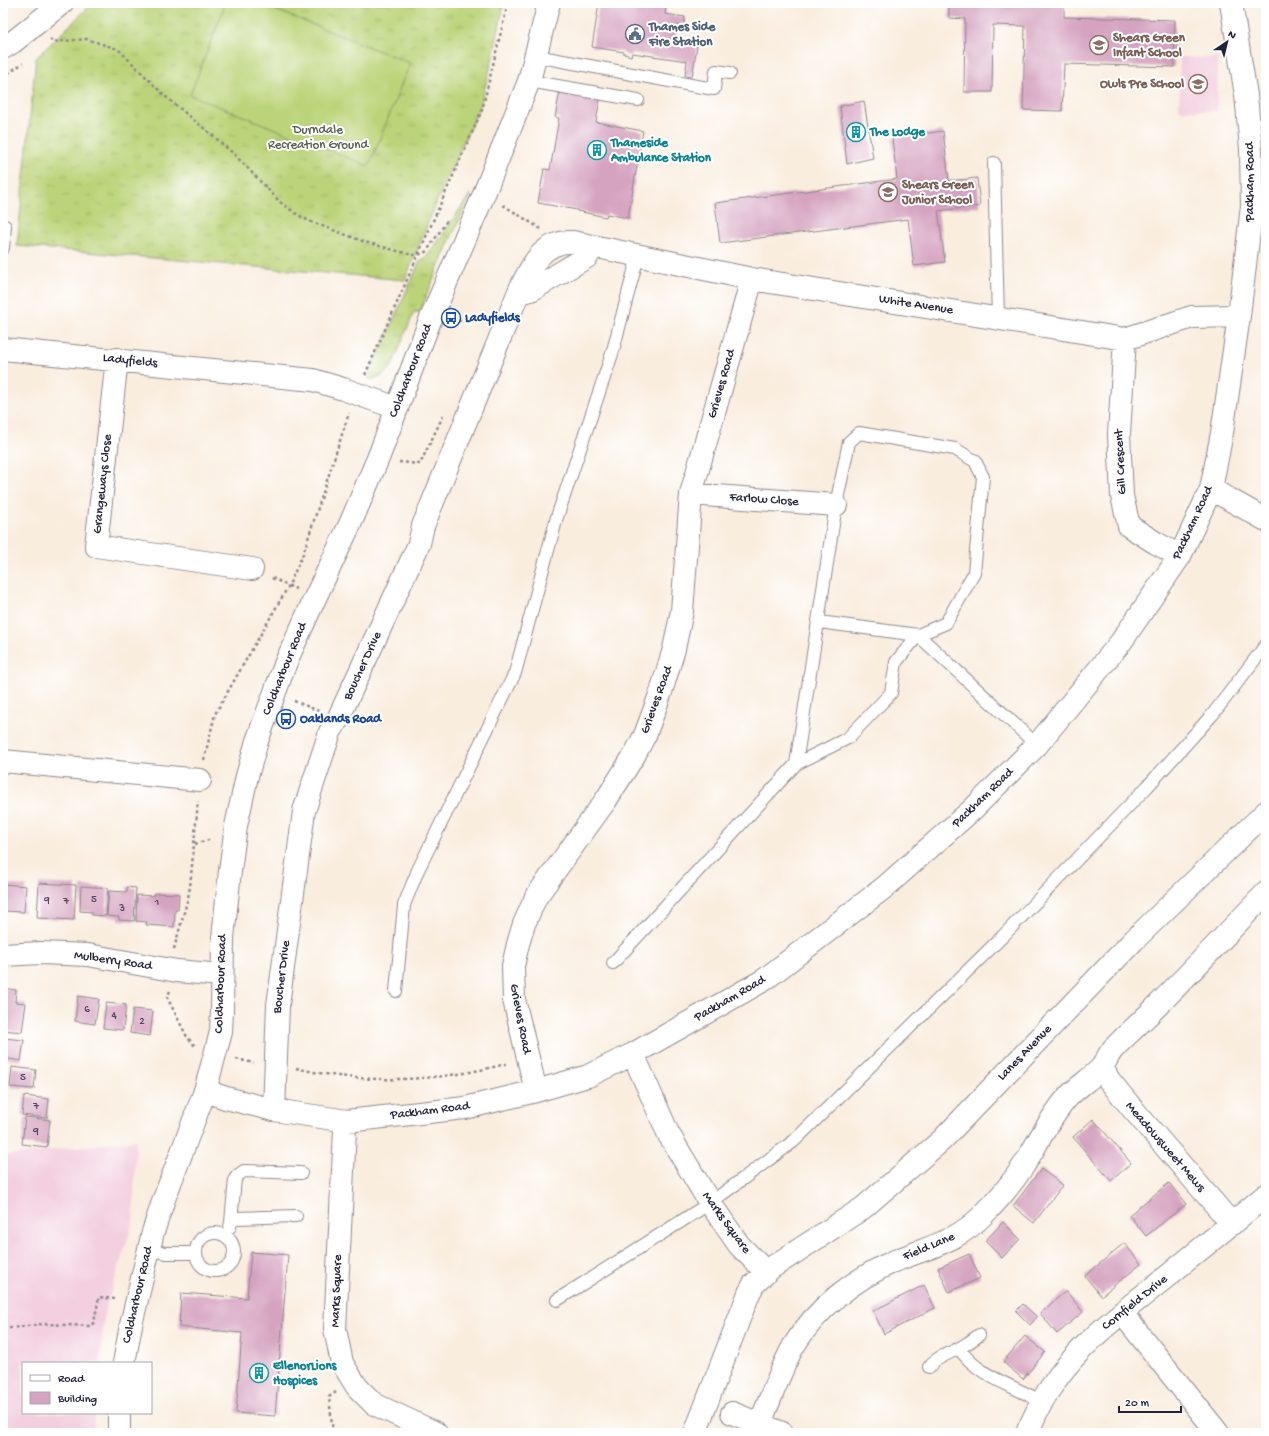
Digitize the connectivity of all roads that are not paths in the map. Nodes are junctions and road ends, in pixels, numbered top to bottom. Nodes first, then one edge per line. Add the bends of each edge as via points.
1 (62, 3) edge
2 (549, 3) edge
3 (1231, 3) edge
4 (3, 48) edge
5 (536, 56) junction
6 (730, 74) dead end
7 (528, 81) junction
8 (638, 100) dead end
9 (994, 163) dead end
10 (1259, 184) edge
11 (3, 226) edge
12 (592, 247) joint
13 (3, 248) edge
14 (638, 256) junction
15 (752, 279) junction
16 (1239, 316) junction
17 (998, 318) junction
18 (1125, 339) junction
19 (3, 349) edge
20 (116, 359) junction
21 (397, 408) junction
22 (1211, 489) junction
23 (691, 494) junction
24 (836, 505) junction
25 (1266, 520) edge
26 (1180, 556) junction
27 (252, 569) road end
28 (819, 622) junction
29 (918, 635) junction
30 (1266, 645) edge
31 (1036, 745) junction
32 (3, 761) edge
33 (796, 764) junction
34 (200, 780) road end
35 (1266, 812) edge
36 (1266, 893) edge
37 (3, 955) edge
38 (613, 963) dead end
39 (222, 975) junction
40 (396, 991) dead end
41 (633, 1054) junction
42 (1102, 1067) junction
43 (205, 1091) junction
44 (536, 1091) junction
45 (274, 1110) junction
46 (346, 1121) junction
47 (301, 1173) dead end
48 (1266, 1196) edge
49 (710, 1203) junction
50 (296, 1216) dead end
51 (231, 1222) junction
52 (1232, 1224) junction
53 (228, 1238) junction
54 (148, 1249) junction
55 (196, 1253) junction
56 (766, 1272) junction
57 (557, 1300) dead end
58 (1122, 1313) junction
59 (979, 1335) dead end
60 (958, 1348) junction
61 (124, 1362) edge
62 (929, 1367) dead end
63 (1042, 1402) junction
64 (732, 1413) dead end
65 (120, 1414) edge
66 (774, 1430) edge
67 (119, 1433) edge
68 (436, 1433) edge
69 (695, 1433) edge
70 (1028, 1433) edge
71 (1218, 1433) edge

1 - 4 street
2 - 5 street, Coldharbour Road
3 - 10 street, Packham Road via 1246,94 1251,149
5 - 6 lane via 714,89 716,71
5 - 7 street, Coldharbour Road
7 - 8 lane
7 - 21 street, Coldharbour Road
9 - 17 lane
10 - 16 street, Packham Road via 1252,206
11 - 13 lane
12 - 14 street, White Avenue
12 - 45 street, Boucher Drive via 587,257 543,283 529,290 520,289 423,526 419,544 330,732 304,811 278,1005
14 - 15 street, White Avenue
14 - 40 lane via 612,354 557,517 515,672 418,870 404,905
15 - 17 street, White Avenue
15 - 23 street, Grieves Road
16 - 18 street, White Avenue via 1192,317
16 - 22 street, Packham Road
17 - 18 street, White Avenue
18 - 26 street, Gill Crescent via 1119,434 1122,496 1129,526
19 - 20 street, Ladyfields
20 - 21 street, Ladyfields via 312,380
20 - 27 street, Grangeways Close via 96,546
21 - 39 street, Coldharbour Road via 351,522 286,662 257,741 236,826 223,938
22 - 25 street
22 - 26 street, Packham Road
23 - 24 street, Farlow Close
23 - 44 street, Grieves Road via 680,624 667,675 652,716 635,754 619,781 536,898 518,944 513,966 516,1011
24 - 28 lane
24 - 29 lane via 849,442 860,434 955,449 975,461 983,477 974,573 946,623
26 - 31 street, Packham Road via 1121,642
28 - 29 lane
28 - 33 lane
29 - 31 lane
29 - 33 lane via 896,662 891,693 848,738
30 - 49 lane via 1213,714 1148,787 1003,936 794,1141
31 - 41 street, Packham Road via 973,809 885,887 764,980
32 - 34 street
33 - 38 lane
35 - 56 street, Lanes Avenue via 1134,940 942,1140 863,1208
36 - 42 street, Field Lane via 1159,1005 1112,1050
37 - 39 street, Mulberry Road via 88,955 177,971
39 - 43 street, Coldharbour Road via 221,1032
41 - 44 street, Packham Road via 588,1076
41 - 49 street, Marks Square via 669,1135
42 - 52 street, Meadowsweet Mews via 1122,1096
42 - 66 street, Field Lane via 1066,1099 1014,1179 969,1229 931,1248 867,1274 844,1290 814,1318 789,1355
43 - 45 street, Packham Road
43 - 54 street, Coldharbour Road
44 - 46 street, Packham Road via 465,1108
45 - 46 street, Packham Road
46 - 68 street, Marks Square via 335,1329 342,1363 357,1387 374,1404
47 - 51 lane via 244,1171 238,1175 235,1180
48 - 52 street, Cornfield Drive
49 - 56 street, Marks Square via 739,1245
49 - 57 lane
50 - 51 lane via 236,1218
51 - 53 lane
52 - 58 street, Cornfield Drive
53 - 55 lane via 216,1233 204,1236 196,1247
53 - 55 lane via 234,1248 234,1255 223,1269 211,1271 205,1268 197,1259
54 - 55 lane via 166,1253
54 - 61 street, Coldharbour Road
56 - 69 street via 749,1293
58 - 63 street, Cornfield Drive via 1074,1358
58 - 71 street
59 - 60 lane
60 - 62 lane via 937,1359
60 - 63 lane via 966,1359 983,1372
63 - 70 street, Cornfield Drive
64 - 66 street
65 - 67 street

